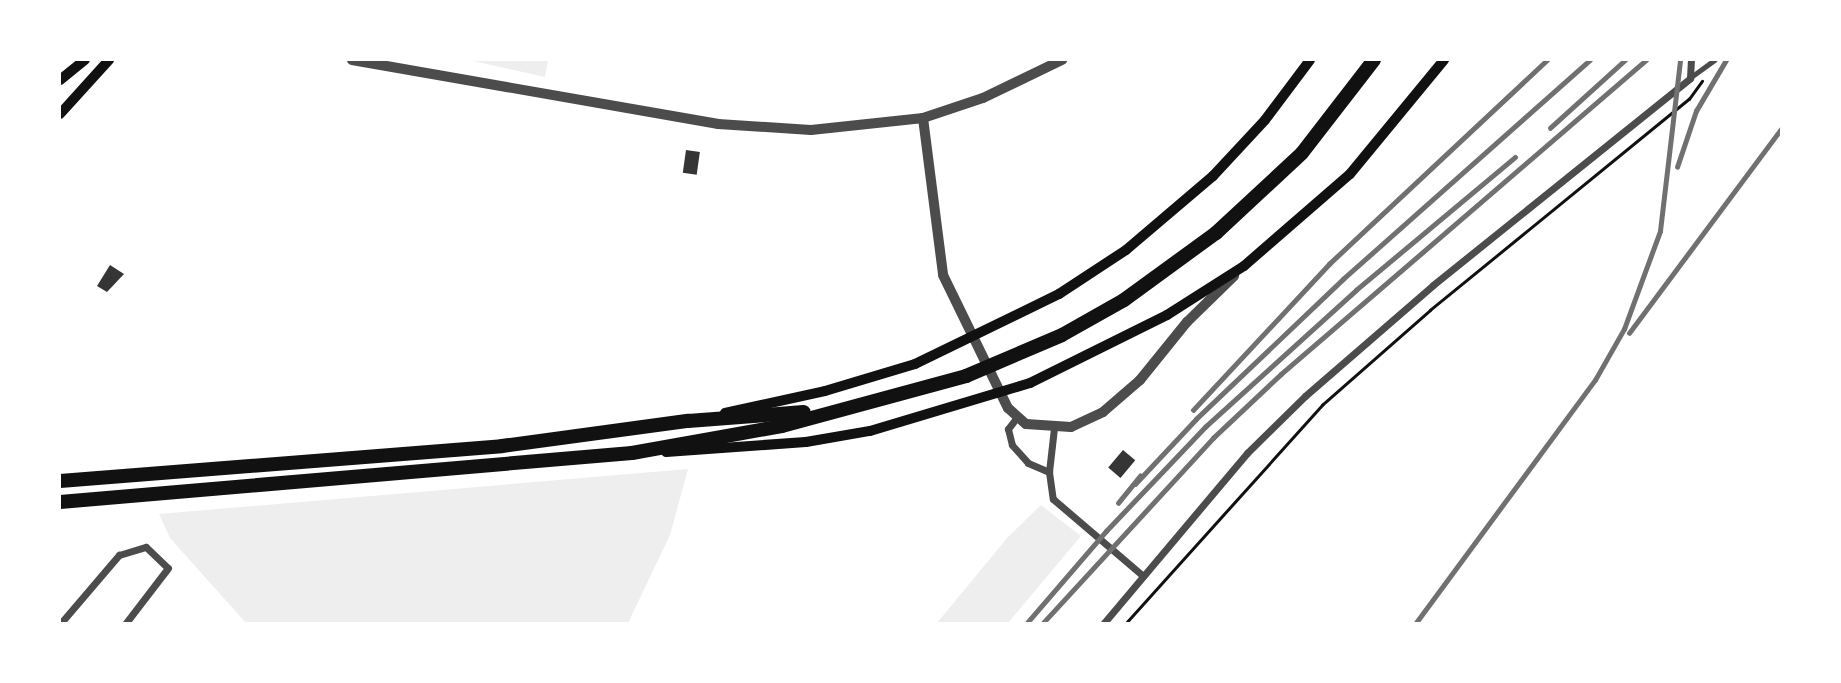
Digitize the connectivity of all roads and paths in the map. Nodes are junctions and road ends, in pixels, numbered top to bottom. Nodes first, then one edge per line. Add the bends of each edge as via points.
1 (75, 60) edge
2 (85, 60) edge
3 (109, 60) edge
4 (352, 60) edge
5 (1062, 60) edge
6 (1310, 60) edge
7 (1374, 60) edge
8 (1444, 60) edge
9 (1691, 60) edge
10 (1714, 60) edge
11 (1705, 67) junction
12 (63, 77) edge
13 (1690, 78) junction
14 (60, 114) edge
15 (923, 118) junction
16 (1244, 266) junction
17 (864, 404) junction
18 (1017, 417) junction
19 (688, 421) junction
20 (1054, 428) junction
21 (632, 453) junction
22 (1049, 472) junction
23 (60, 481) edge
24 (60, 502) edge
25 (1143, 576) junction
26 (60, 624) edge
27 (125, 624) edge
28 (1103, 624) edge
29 (1125, 624) edge

1 - 12 main road
2 - 12 main road
3 - 14 main road
4 - 15 street via 761,129 811,131
5 - 15 street via 983,98
6 - 19 main road via 1249,138 1174,211 1098,269 1000,326 946,351 825,391
7 - 17 highway via 1302,153 1196,248 1124,300 1062,335 966,376
8 - 16 main road via 1350,174
9 - 13 street
10 - 11 lane
11 - 13 lane
11 - 29 path via 1701,83 1689,99 1430,310 1322,405
13 - 25 street via 1433,285 1305,396 1247,453
15 - 18 street via 943,275 985,364
16 - 20 street via 1187,321 1122,398 1088,421
16 - 21 main road via 1167,315 1030,383 973,403 806,442
17 - 19 highway
17 - 21 highway via 782,426
18 - 20 street via 1026,424
18 - 22 street via 1008,429 1012,445 1028,463
19 - 23 highway via 502,446
20 - 22 street
21 - 24 highway
22 - 25 street via 1051,493 1065,512
25 - 28 street
26 - 27 street via 119,555 146,547 168,568

